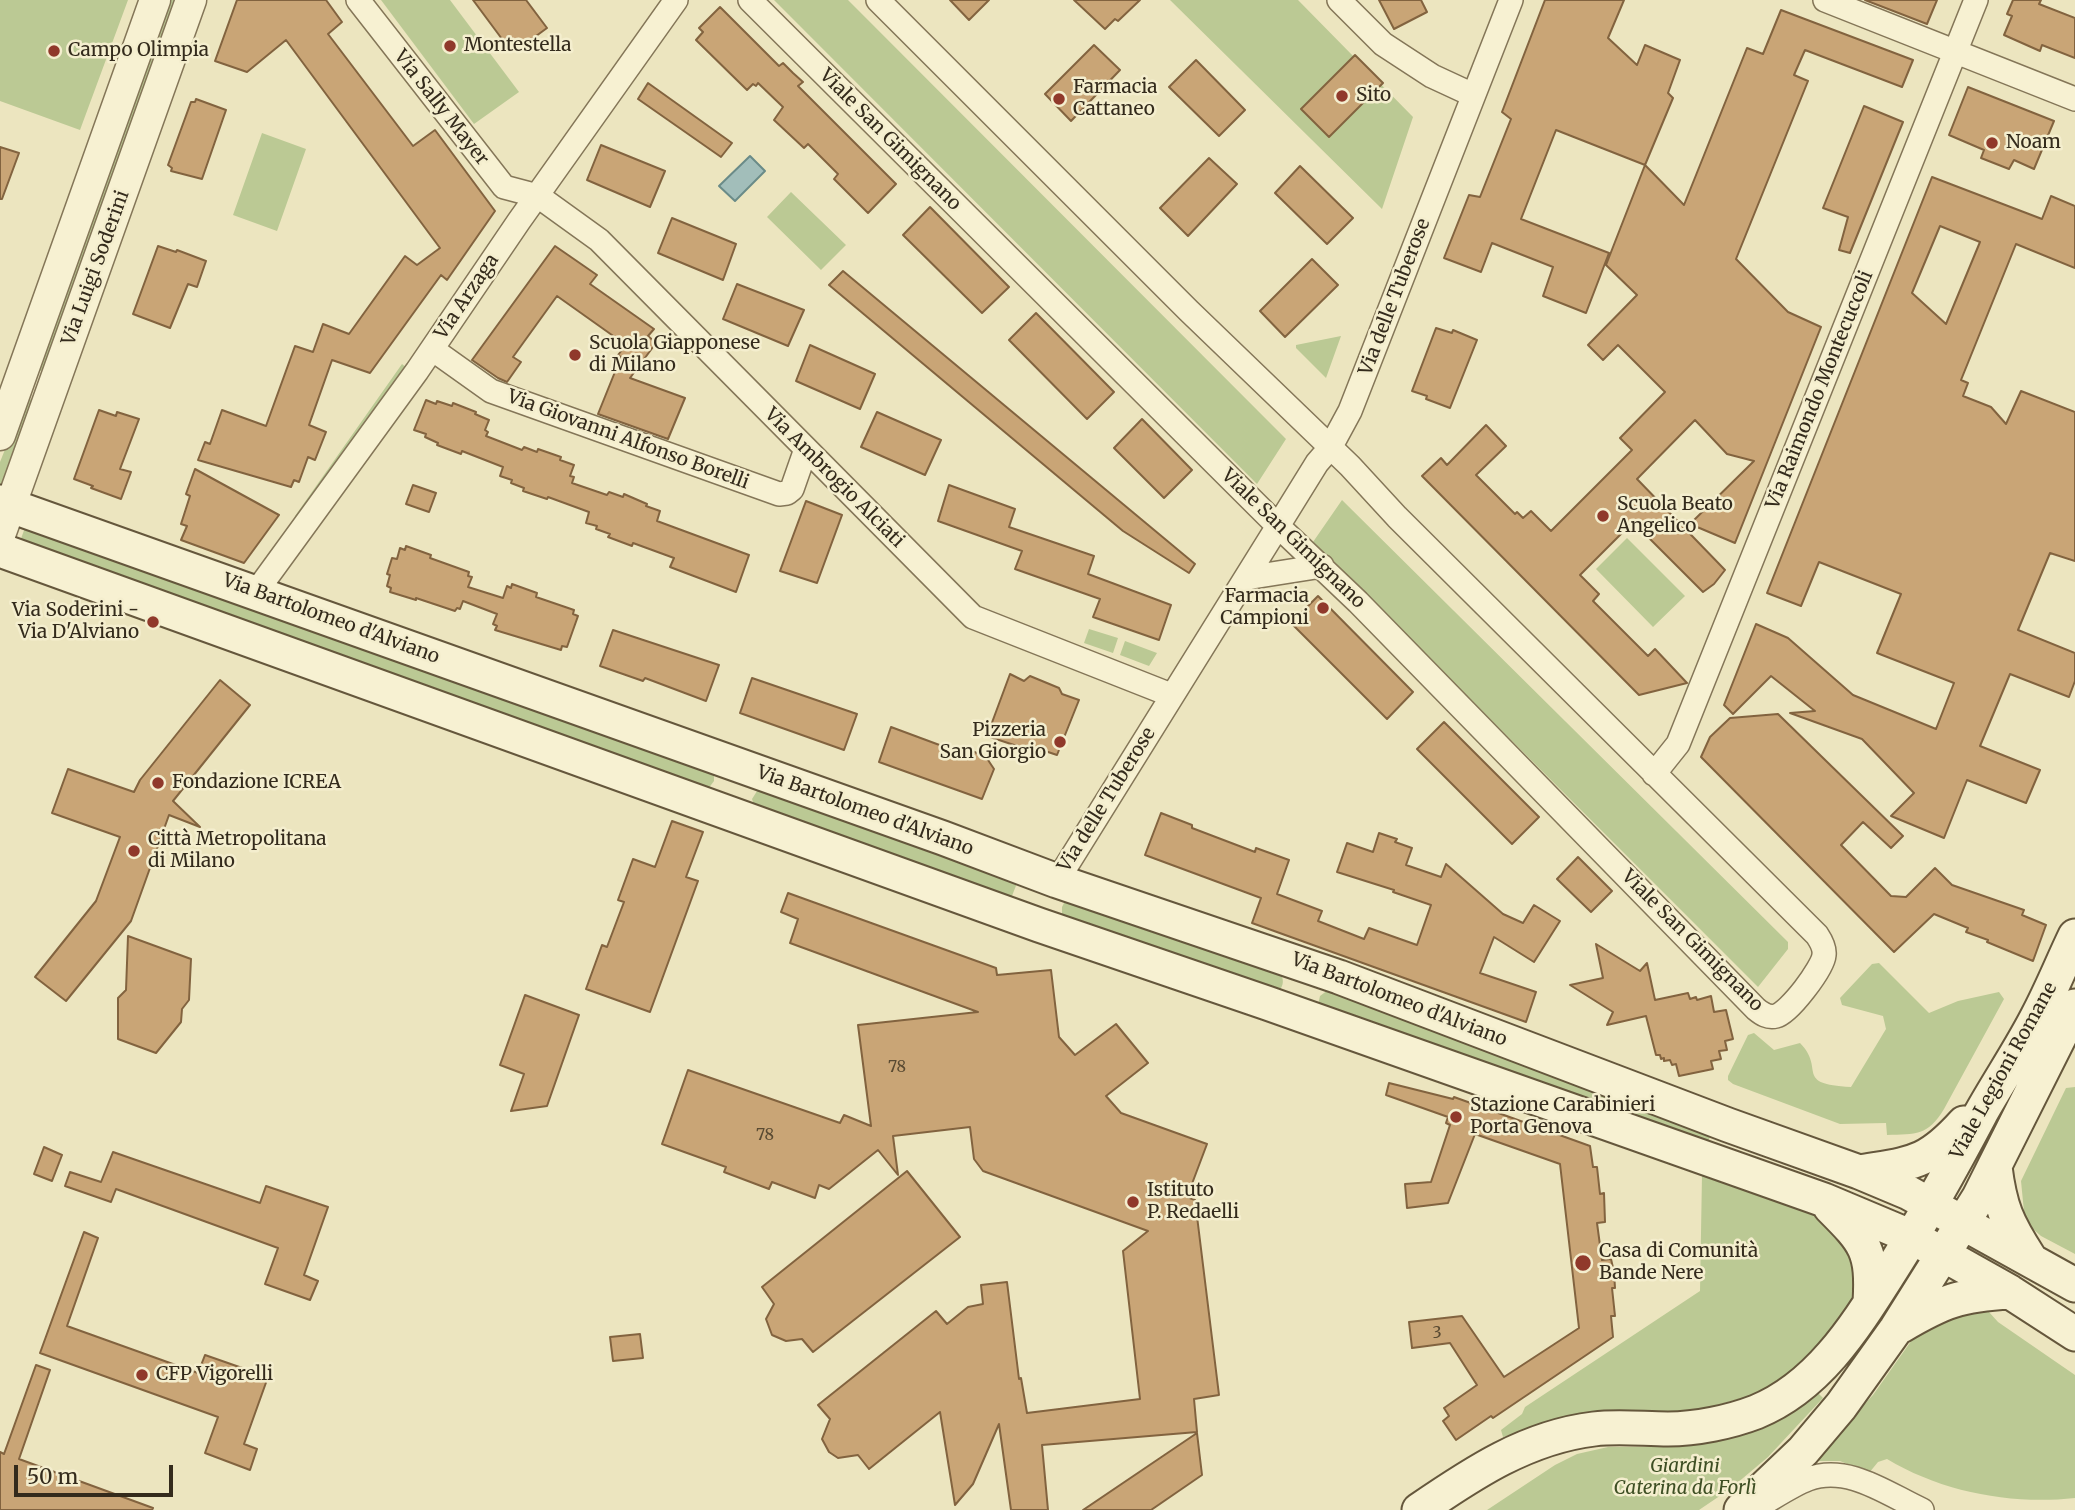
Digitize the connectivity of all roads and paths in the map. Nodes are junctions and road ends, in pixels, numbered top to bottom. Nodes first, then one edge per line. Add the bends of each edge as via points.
1 (155, 0) edge
2 (191, 0) edge
3 (358, 0) edge
4 (676, 0) edge
5 (750, 0) edge
6 (878, 0) edge
7 (1339, 0) edge
8 (1511, 0) edge
9 (1825, 0) edge
10 (1976, 0) edge
11 (1956, 51) junction
12 (1473, 95) junction
13 (2075, 99) edge
14 (538, 196) junction
15 (432, 349) junction
16 (0, 435) edge
17 (1330, 448) junction
18 (806, 449) junction
19 (3, 515) edge
20 (1278, 526) junction
21 (0, 550) edge
22 (1322, 566) junction
23 (1246, 578) junction
24 (256, 592) junction
25 (1171, 695) junction
26 (742, 767) junction
27 (1654, 774) junction
28 (727, 811) junction
29 (1057, 881) junction
30 (1039, 925) junction
31 (2075, 936) edge
32 (1313, 967) junction
33 (1296, 1013) junction
34 (2072, 1021) edge
35 (1997, 1084) junction
36 (1727, 1125) junction
37 (1770, 1139) junction
38 (1716, 1164) junction
39 (1995, 1167) junction
40 (1859, 1172) junction
41 (1756, 1177) junction
42 (1824, 1200) junction
43 (1931, 1205) junction
44 (1964, 1222) junction
45 (1912, 1237) junction
46 (1944, 1254) junction
47 (2030, 1259) junction
48 (2075, 1285) edge
49 (2010, 1292) junction
50 (1870, 1303) junction
51 (1896, 1329) junction
52 (2075, 1334) edge
53 (1419, 1510) edge
54 (1741, 1510) edge
55 (1752, 1510) edge
56 (1922, 1510) edge

1 - 16 street, Via Luigi Soderini
2 - 19 street, Via Luigi Soderini
3 - 14 street, Via Sally Mayer via 504,187
4 - 14 street, Via Arzaga
5 - 20 street, Viale San Gimignano
6 - 17 street, Viale San Gimignano
7 - 12 street via 1385,45 1432,76
8 - 12 street, Via delle Tuberose
9 - 11 street
10 - 11 street, Via Raimondo Montecuccoli
11 - 13 street
11 - 27 street, Via Raimondo Montecuccoli via 1678,744
12 - 17 street, Via delle Tuberose via 1354,402
14 - 15 street, Via Arzaga
14 - 18 street, Via Ambrogio Alciati via 599,240
15 - 18 street, Via Giovanni Alfonso Borelli via 491,391 781,494 792,489
15 - 24 street, Via Arzaga
17 - 20 street, Via delle Tuberose
17 - 27 street, Viale San Gimignano
18 - 25 street, Via Ambrogio Alciati via 973,617
19 - 24 main road, Via Bartolomeo d'Alviano
20 - 22 street, Viale San Gimignano
20 - 23 street, Via delle Tuberose
21 - 28 main road
22 - 23 street
22 - 27 street, Viale San Gimignano via 1763,1014 1783,1013 1822,962 1825,953 1817,934
23 - 25 street, Via delle Tuberose
24 - 26 main road, Via Bartolomeo d'Alviano
25 - 29 street, Via delle Tuberose
26 - 28 main road
26 - 29 main road, Via Bartolomeo d'Alviano
28 - 30 main road
29 - 30 main road
29 - 32 main road, Via Bartolomeo d'Alviano
30 - 33 main road
31 - 35 main road, Viale Legioni Romane via 2037,1018
32 - 33 main road
32 - 36 main road, Via Bartolomeo d'Alviano
33 - 38 main road
34 - 39 main road
35 - 40 main road via 1930,1156
35 - 43 main road, Viale Legioni Romane
36 - 37 main road
36 - 38 main road via 1715,1148
37 - 40 main road
37 - 41 main road via 1773,1161
38 - 41 main road
39 - 44 main road
39 - 47 main road via 2008,1225
40 - 43 main road
41 - 42 main road
42 - 45 main road
42 - 50 main road via 1865,1247 1872,1273
43 - 44 main road
43 - 45 main road, Viale Legioni Romane
44 - 46 main road
44 - 47 main road
45 - 46 main road
45 - 50 main road, Viale Legioni Romane
46 - 49 main road
46 - 51 main road
47 - 48 main road
49 - 51 main road via 1956,1298
49 - 52 main road
50 - 53 main road, Viale Legioni Romane via 1821,1367 1781,1399 1756,1412 1698,1426 1596,1429 1540,1441 1478,1470
51 - 54 main road via 1811,1442
55 - 56 street via 1808,1479 1832,1474 1846,1475

